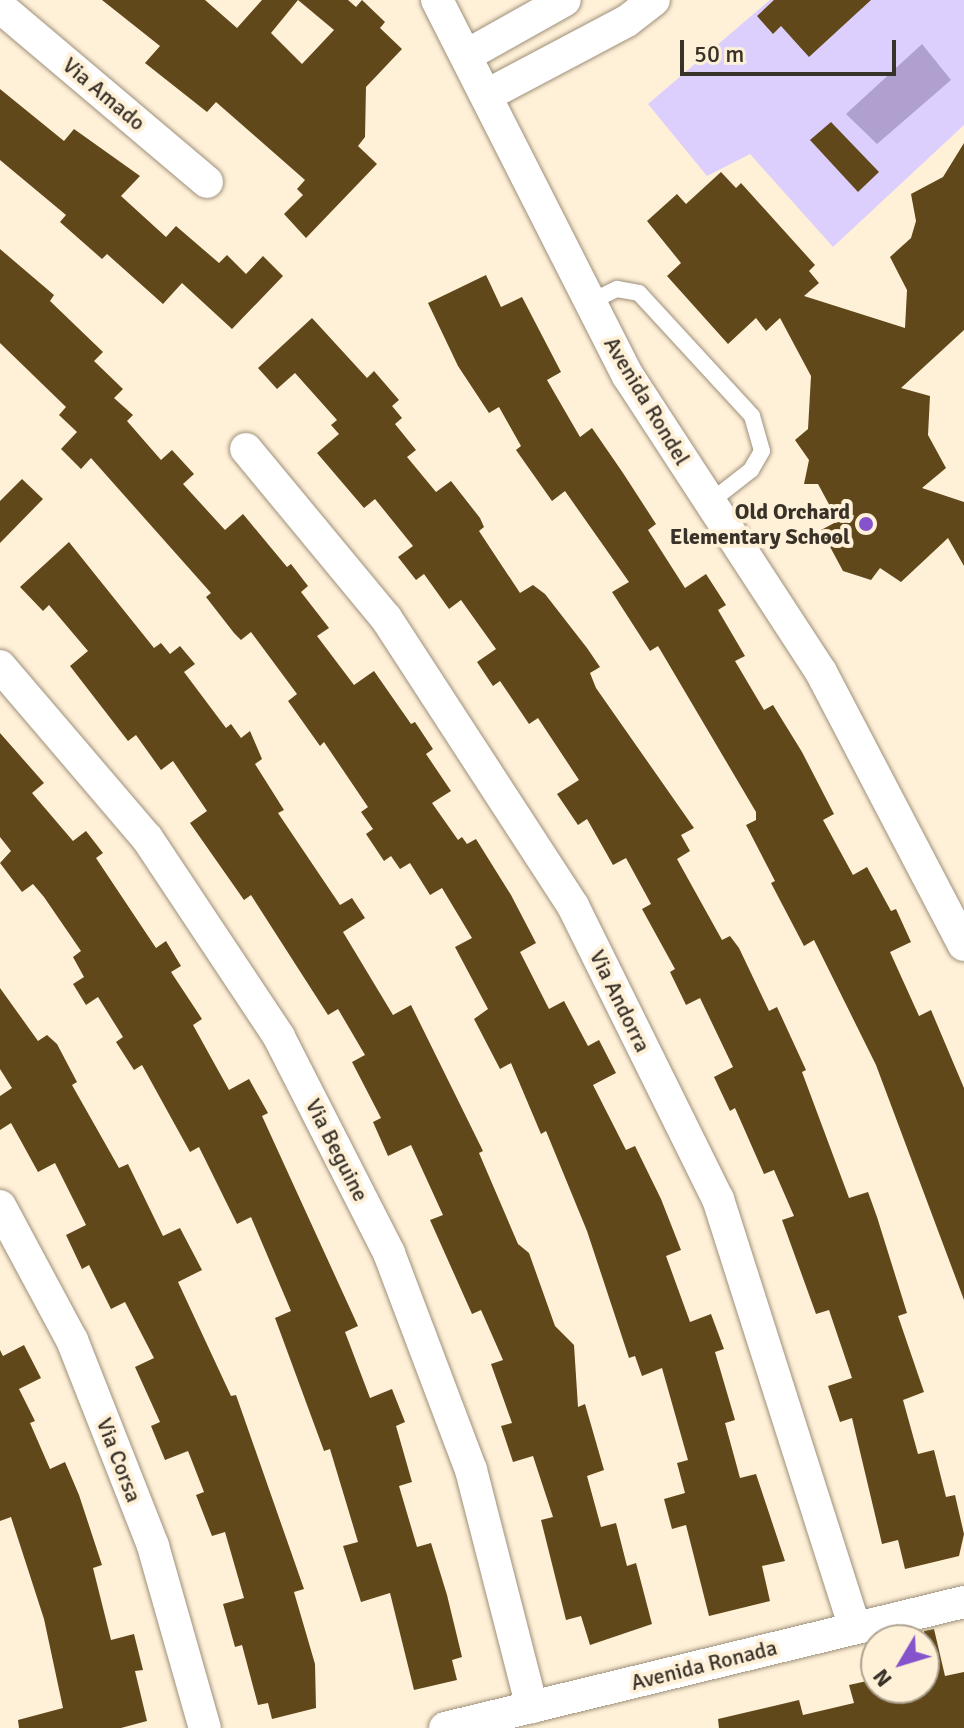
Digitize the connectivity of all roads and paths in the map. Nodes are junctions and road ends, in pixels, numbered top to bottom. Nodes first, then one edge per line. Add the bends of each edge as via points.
1 (437, 0) edge
2 (565, 0) edge
3 (654, 0) edge
4 (0, 7) edge
5 (467, 55) junction
6 (489, 94) junction
7 (207, 182) dead end
8 (590, 302) junction
9 (246, 449) dead end
10 (710, 502) junction
11 (0, 666) edge
12 (964, 945) edge
13 (0, 1206) edge
14 (964, 1602) edge
15 (854, 1626) junction
16 (532, 1707) junction
17 (205, 1728) edge
18 (445, 1728) edge

1 - 5 street, Avenida Rondel
2 - 5 street
3 - 6 street via 627,21
4 - 7 street, Via Amado
5 - 6 street, Avenida Rondel
6 - 8 street, Avenida Rondel
8 - 10 street, Avenida Rondel via 628,376
8 - 10 lane via 617,289 639,293 752,416 762,451 751,470
9 - 15 street, Via Andorra via 386,618 573,906 718,1199
10 - 12 street, Avenida Rondel via 857,733
11 - 16 street, Via Beguine via 147,838 279,1037 389,1253 460,1441
13 - 17 street, Via Corsa via 72,1340 153,1546
14 - 15 street, Avenida Ronada
15 - 16 street, Avenida Ronada
16 - 18 street, Avenida Ronada

